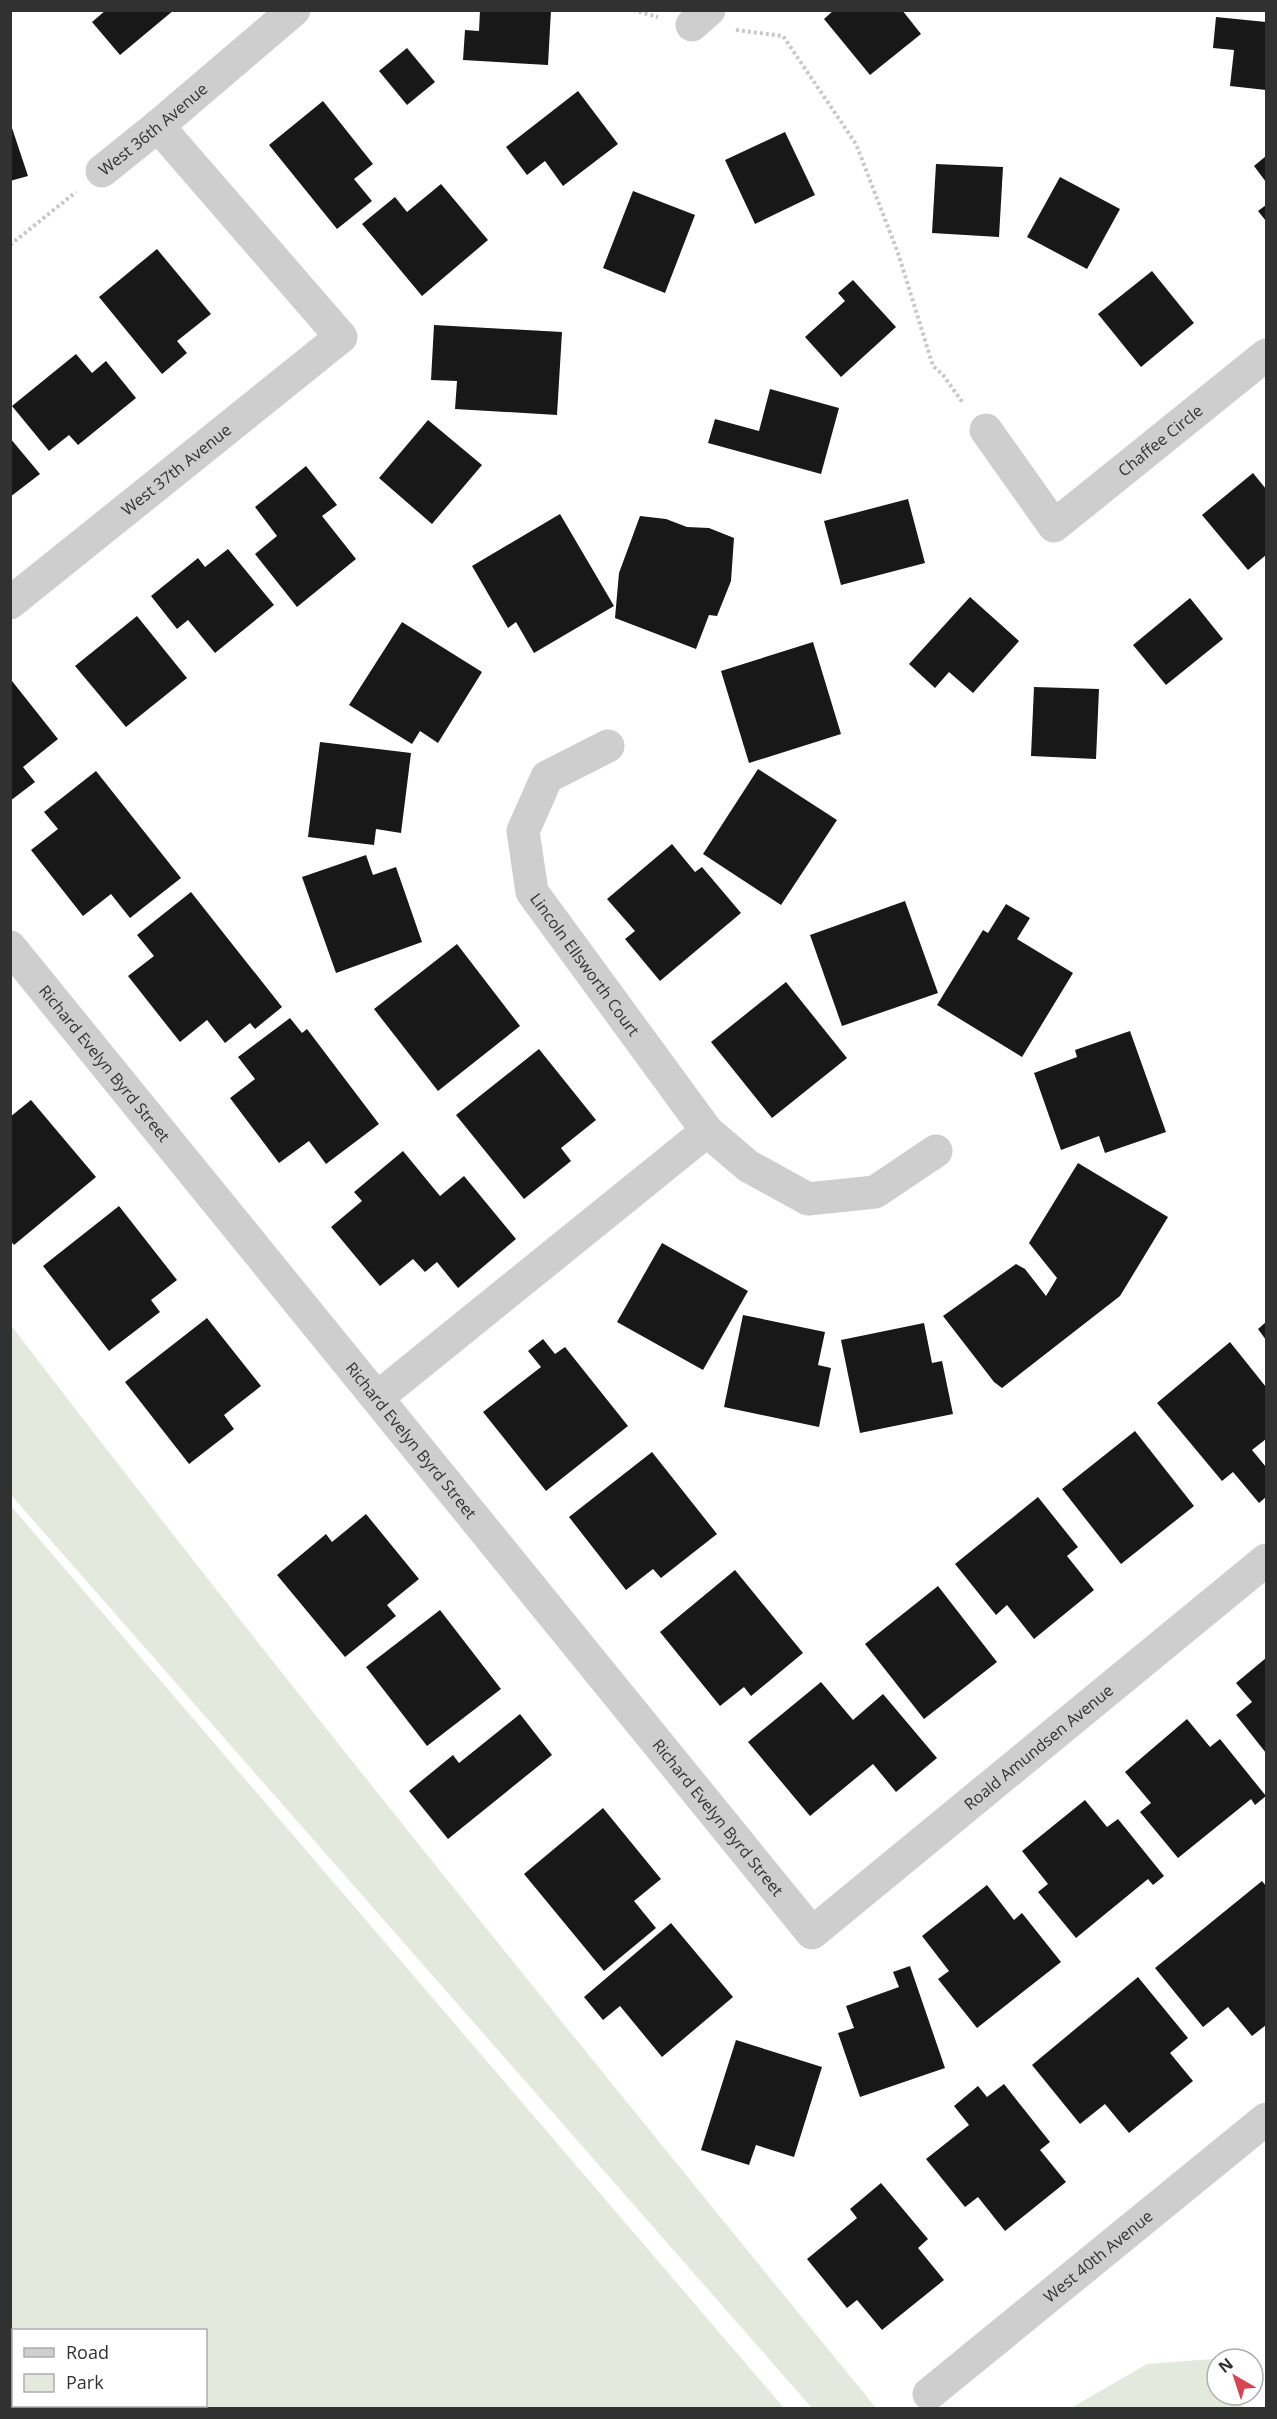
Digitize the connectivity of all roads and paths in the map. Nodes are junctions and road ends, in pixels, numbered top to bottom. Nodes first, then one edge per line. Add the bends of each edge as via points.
1 (294, 10) edge
2 (700, 18) edge
3 (158, 126) junction
4 (102, 171) joint
5 (10, 245) edge
6 (1266, 355) edge
7 (964, 404) dead end
8 (986, 430) dead end
9 (10, 603) edge
10 (608, 746) dead end
11 (10, 947) edge
12 (707, 1131) junction
13 (936, 1151) dead end
14 (378, 1398) junction
15 (1266, 1560) edge
16 (812, 1933) joint
17 (1266, 2119) edge
18 (929, 2394) dead end

1 - 3 street, West 36th Avenue
2 - 7 path via 783,36 856,144 898,254 933,366
3 - 4 street, West 36th Avenue
3 - 9 street, West 37th Avenue via 341,337
4 - 5 path, West 36th Avenue
6 - 8 street, Chaffee Circle via 1054,526
10 - 12 street, Lincoln Ellsworth Court via 547,777 523,831 532,892
11 - 14 street, Richard Evelyn Byrd Street
12 - 13 street, Lincoln Ellsworth Court via 748,1166 808,1199 875,1192
12 - 14 street
14 - 16 street, Richard Evelyn Byrd Street
15 - 16 street, Roald Amundsen Avenue
17 - 18 street, West 40th Avenue

